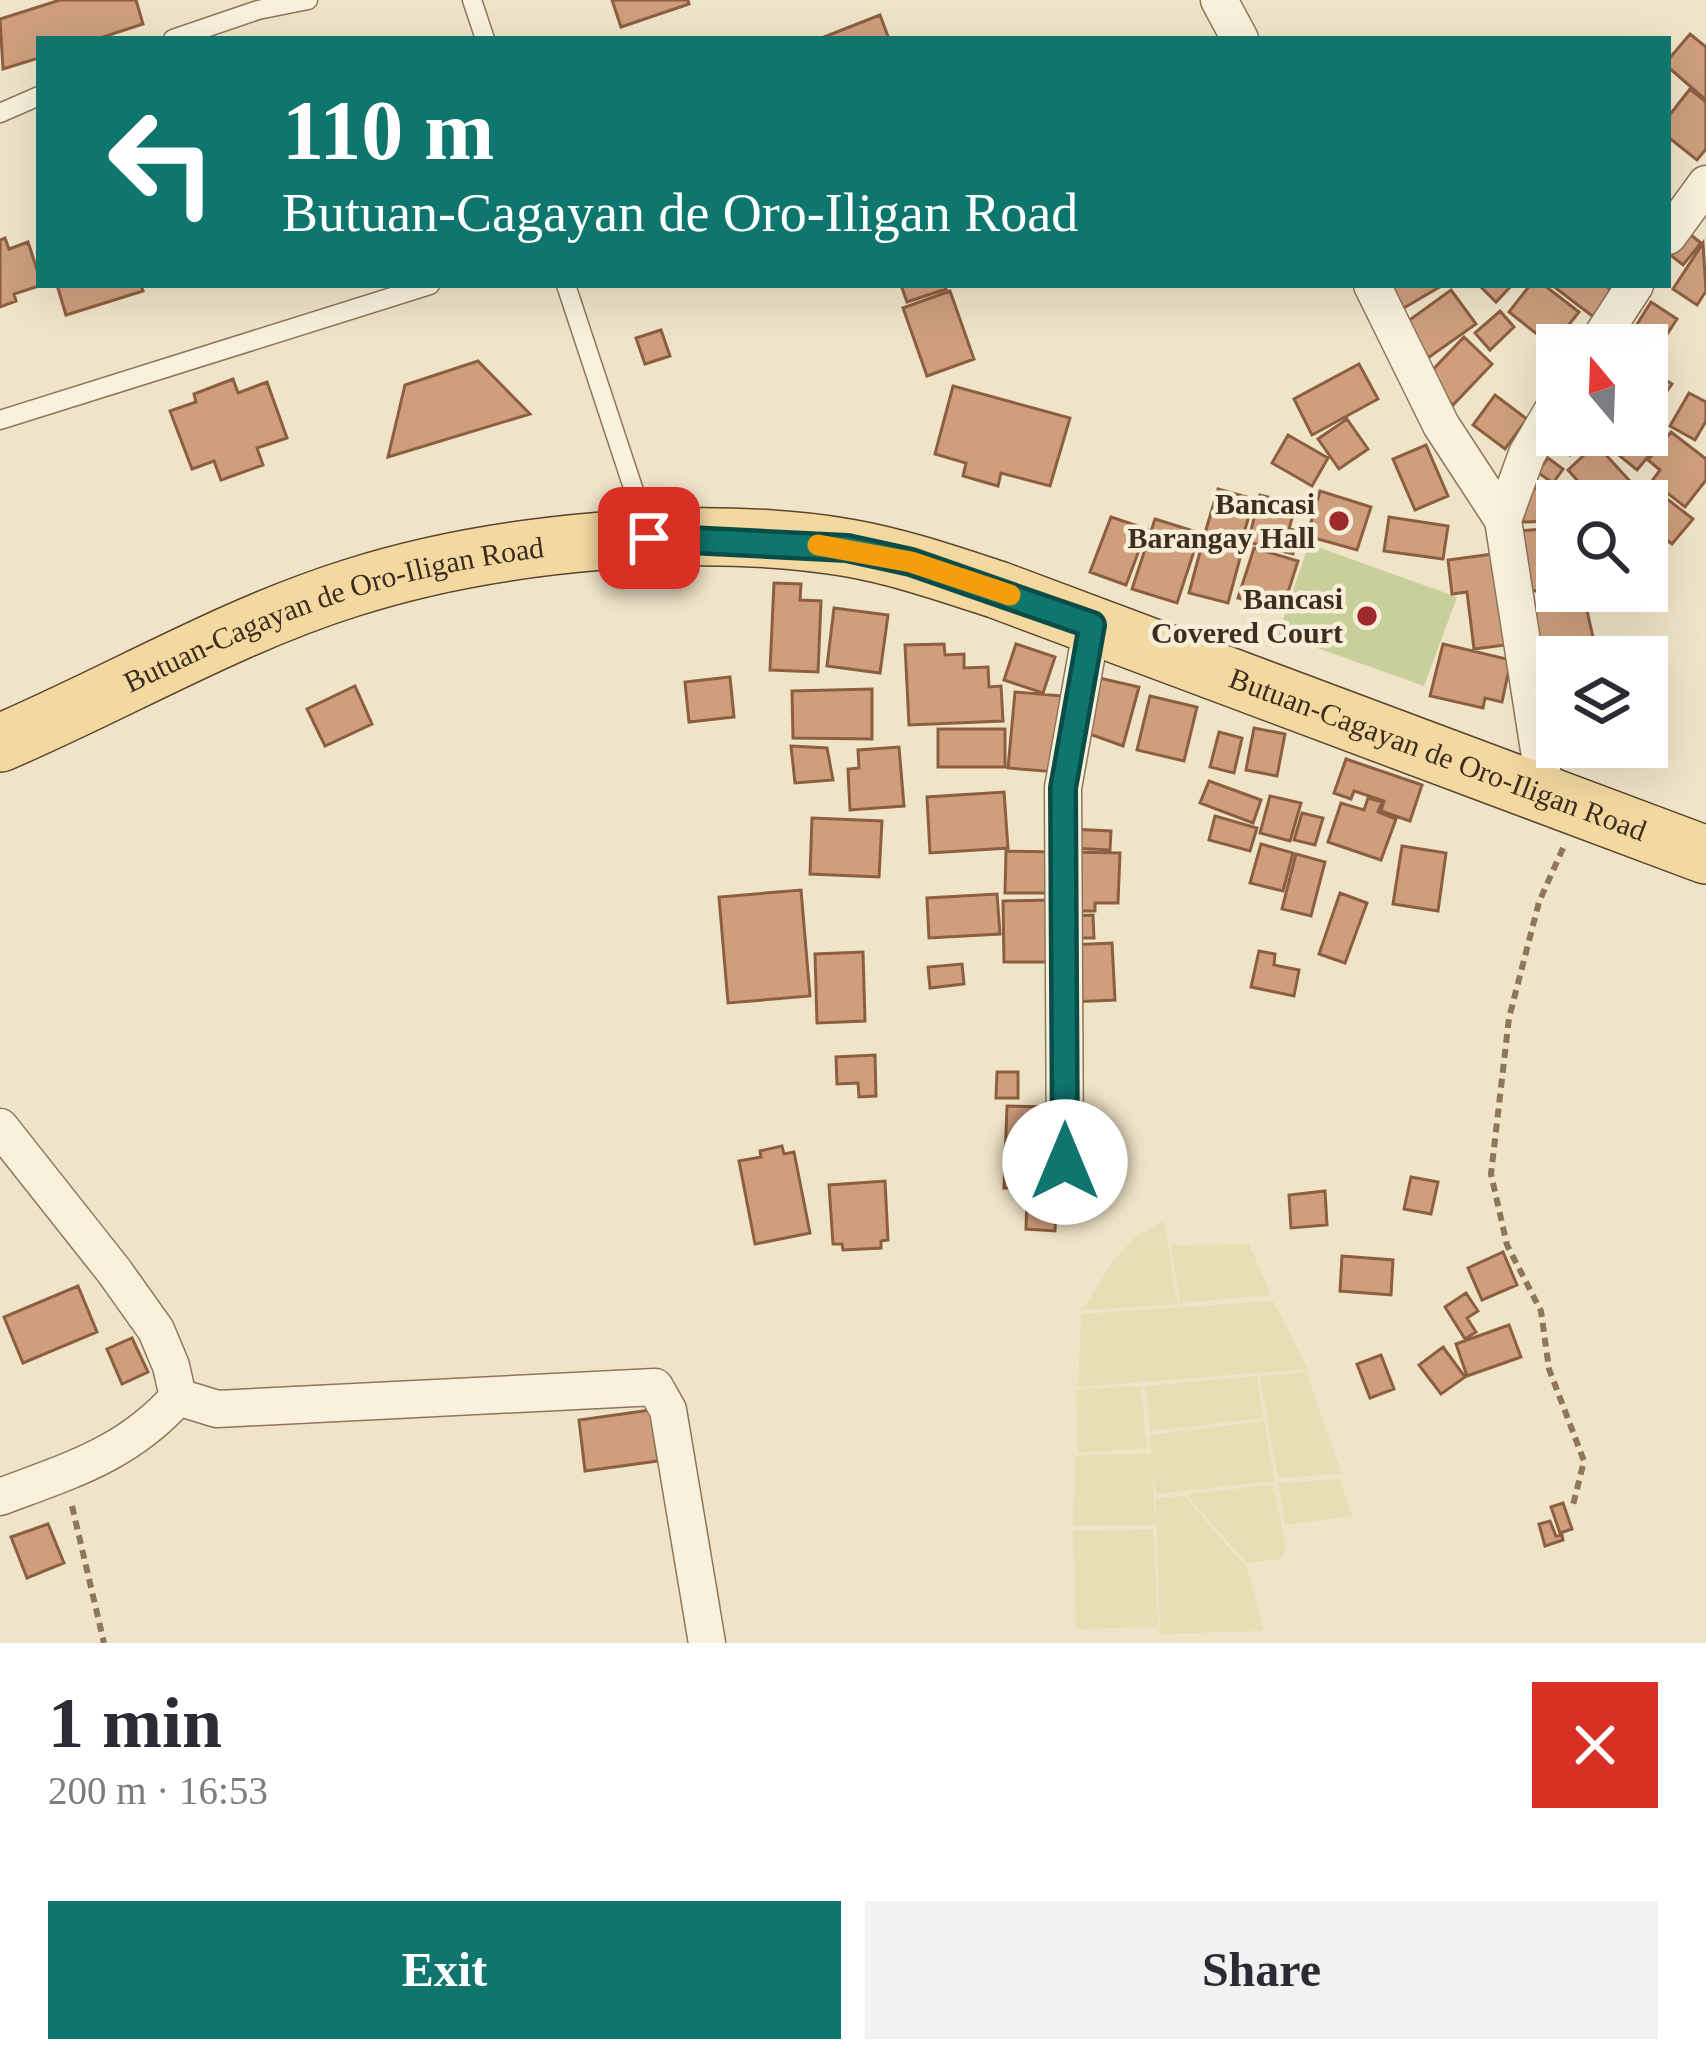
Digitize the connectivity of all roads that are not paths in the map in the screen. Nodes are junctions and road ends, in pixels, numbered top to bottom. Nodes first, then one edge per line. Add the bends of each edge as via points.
1 (308, 0) edge
2 (472, 0) edge
3 (1219, 0) edge
4 (182, 36) edge
5 (484, 36) edge
6 (1238, 36) edge
7 (36, 97) edge
8 (0, 113) edge
9 (1706, 184) edge
10 (1671, 232) edge
11 (421, 288) edge
12 (567, 288) edge
13 (1373, 288) edge
14 (1633, 288) edge
15 (1609, 324) edge
16 (0, 421) edge
17 (1536, 439) edge
18 (1503, 520) junction
19 (649, 538) junction
20 (1092, 625) junction
21 (0, 743) edge
22 (1563, 801) junction
23 (1706, 855) edge
24 (0, 1127) edge
25 (1065, 1162) dead end
26 (178, 1397) junction
27 (0, 1497) edge
28 (706, 1643) edge

1 - 4 lane
2 - 5 lane
3 - 6 street
7 - 8 lane
9 - 10 street
11 - 16 lane
12 - 19 lane
13 - 18 street via 1441,425
14 - 15 street
17 - 18 street
18 - 22 street
19 - 20 main road, Butuan-Cagayan de Oro-Iligan Road via 847,548
19 - 21 main road, Butuan-Cagayan de Oro-Iligan Road via 542,547 351,587
20 - 22 main road, Butuan-Cagayan de Oro-Iligan Road
20 - 25 street via 1063,788
22 - 23 main road, Butuan-Cagayan de Oro-Iligan Road
24 - 26 street via 156,1330
26 - 27 street via 129,1443
26 - 28 street via 217,1409 655,1387 668,1410

